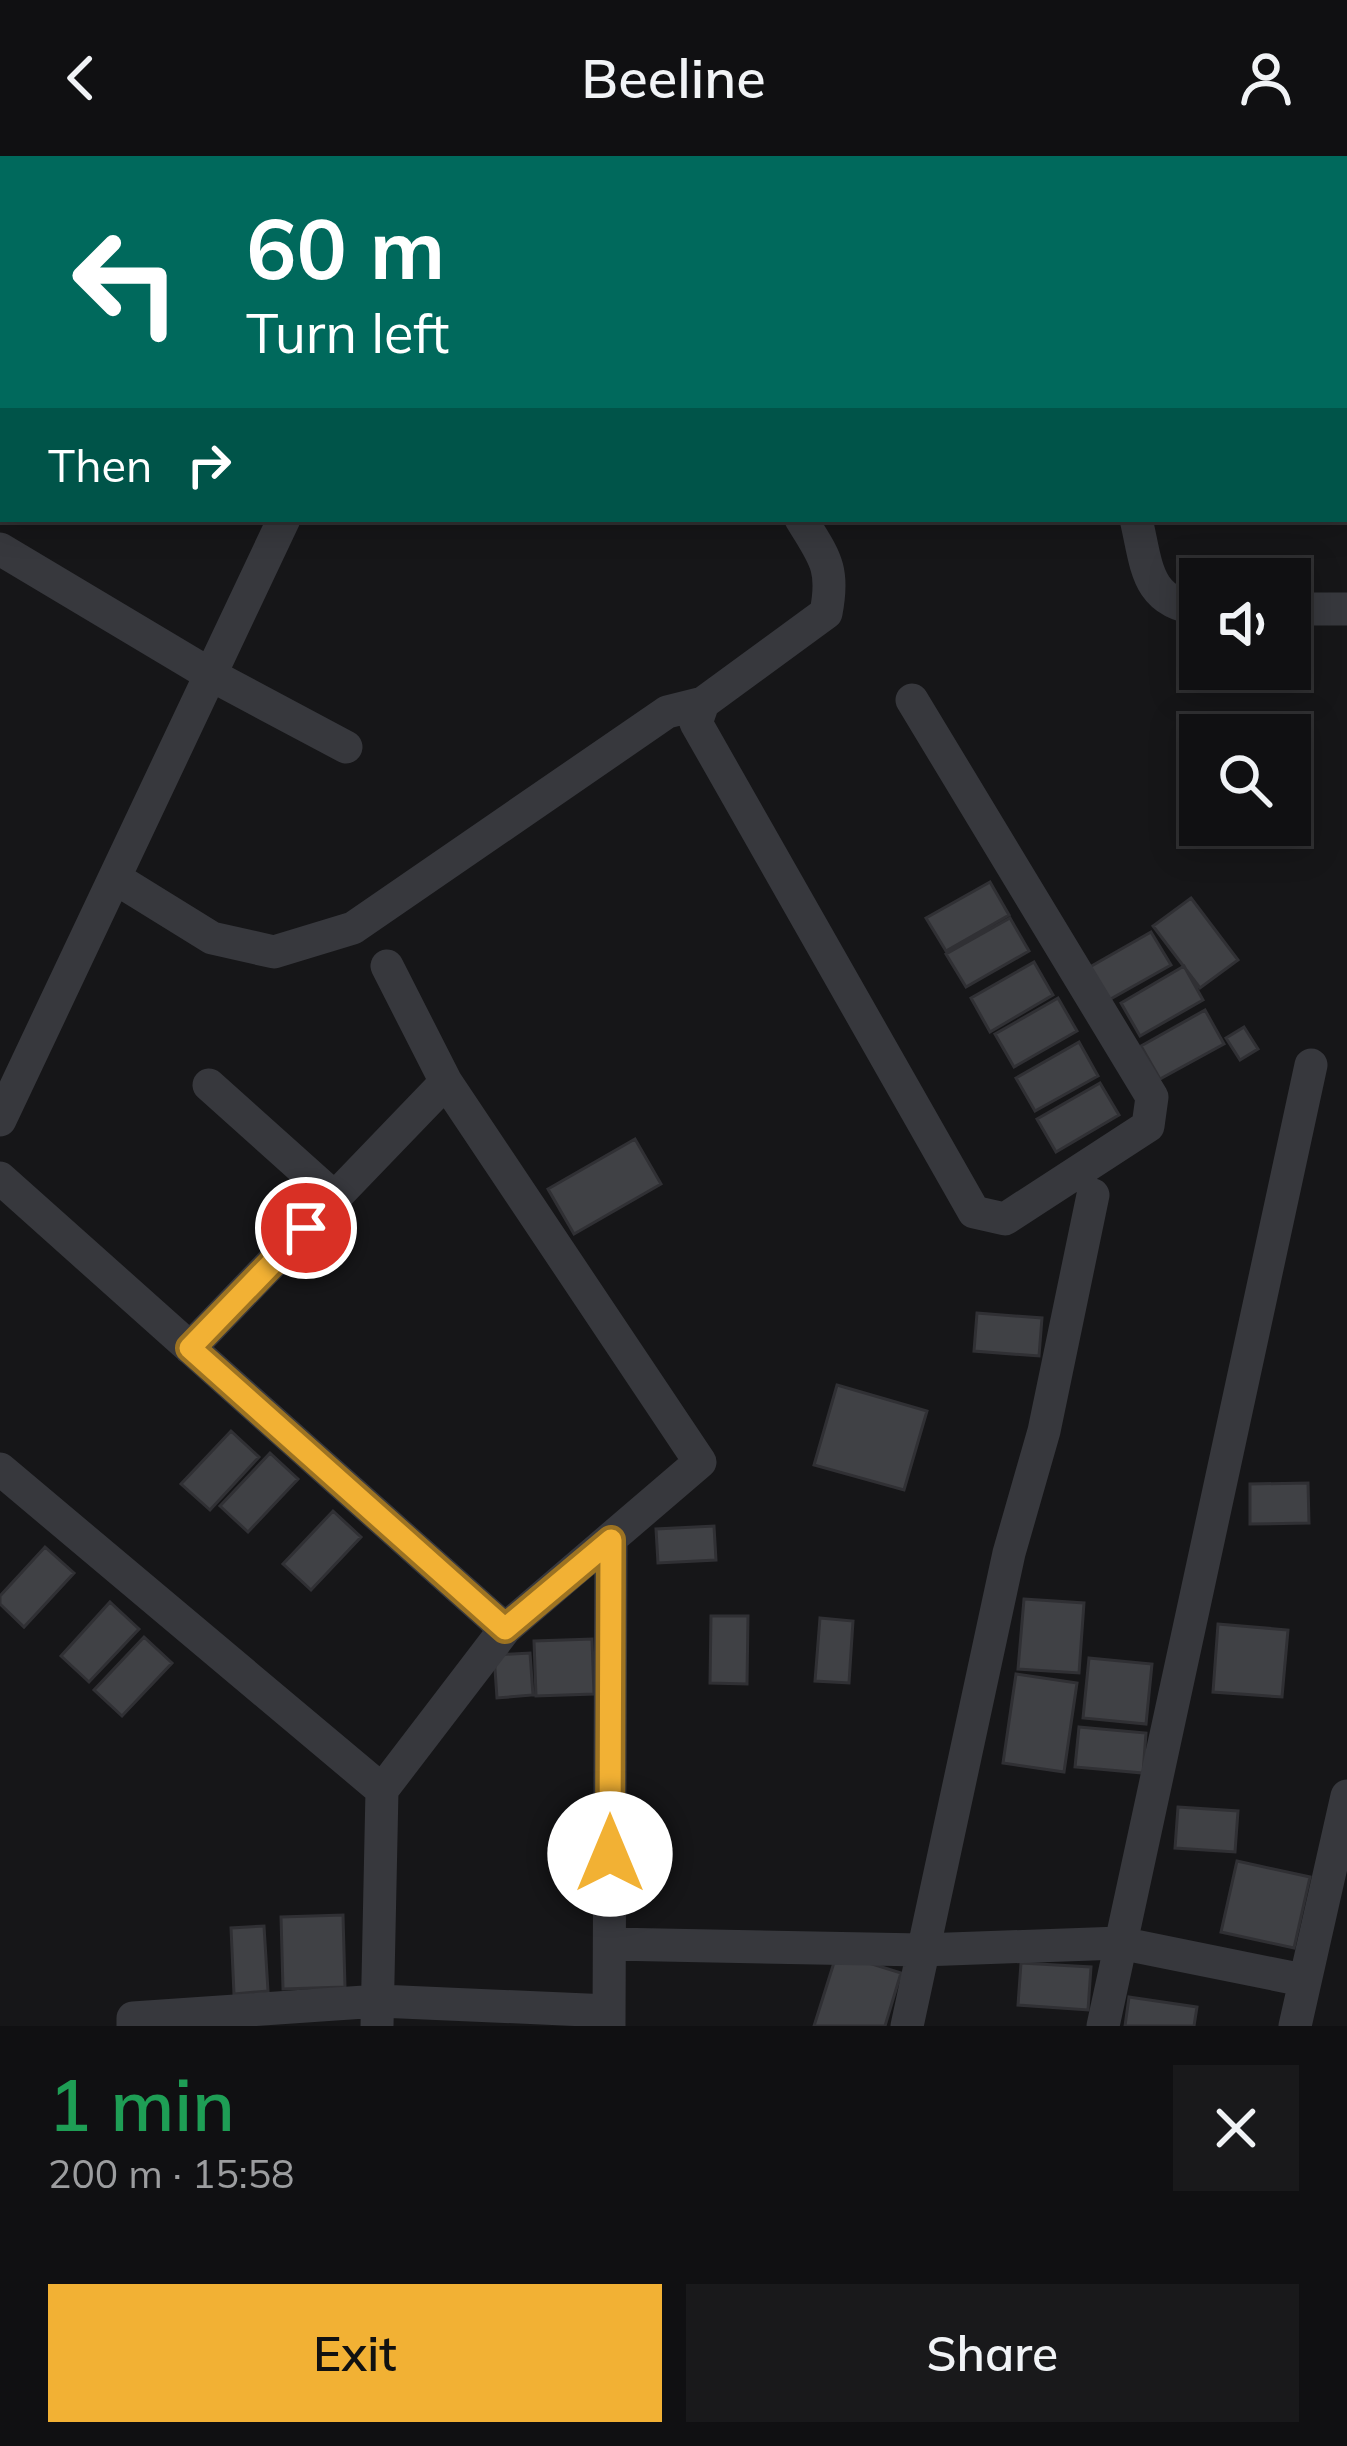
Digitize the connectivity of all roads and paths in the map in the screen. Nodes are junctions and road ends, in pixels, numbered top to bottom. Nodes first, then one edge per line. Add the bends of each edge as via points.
1 (283, 522) edge
2 (803, 522) edge
3 (1137, 522) edge
4 (0, 549) edge
5 (1179, 607) edge
6 (1311, 609) edge
7 (1347, 609) edge
8 (211, 675) junction
9 (912, 700) dead end
10 (703, 703) junction
11 (346, 747) dead end
12 (115, 878) junction
13 (387, 966) dead end
14 (1311, 1065) dead end
15 (446, 1082) junction
16 (209, 1085) dead end
17 (0, 1120) edge
18 (0, 1178) edge
19 (1093, 1195) dead end
20 (335, 1198) junction
21 (190, 1348) junction
22 (0, 1469) edge
23 (611, 1540) junction
24 (505, 1629) junction
25 (382, 1790) junction
26 (1347, 1796) edge
27 (1120, 1943) junction
28 (610, 1944) junction
29 (922, 1950) junction
30 (1303, 1980) junction
31 (378, 2014) edge
32 (609, 2019) edge
33 (133, 2026) edge
34 (907, 2026) edge
35 (1103, 2026) edge
36 (1295, 2026) edge

1 - 8 street
2 - 10 street via 832,582 826,613
3 - 5 street via 1151,583
4 - 8 street
6 - 7 street
8 - 11 street
8 - 12 street
9 - 10 street via 1152,1097 1148,1126 1005,1219 974,1212 696,724
10 - 12 street via 667,712 353,928 274,952 212,938
12 - 17 street
13 - 15 street
14 - 27 street
15 - 20 street
15 - 23 street via 700,1462
16 - 20 street
18 - 21 street
19 - 29 street
20 - 21 street
21 - 24 street
22 - 25 street
23 - 24 street
23 - 28 street
24 - 25 street
25 - 31 street
26 - 30 street
27 - 29 street
27 - 30 street
27 - 35 street
28 - 29 street
28 - 32 street
29 - 34 street
30 - 36 street
31 - 32 street
31 - 33 street via 133,2018

